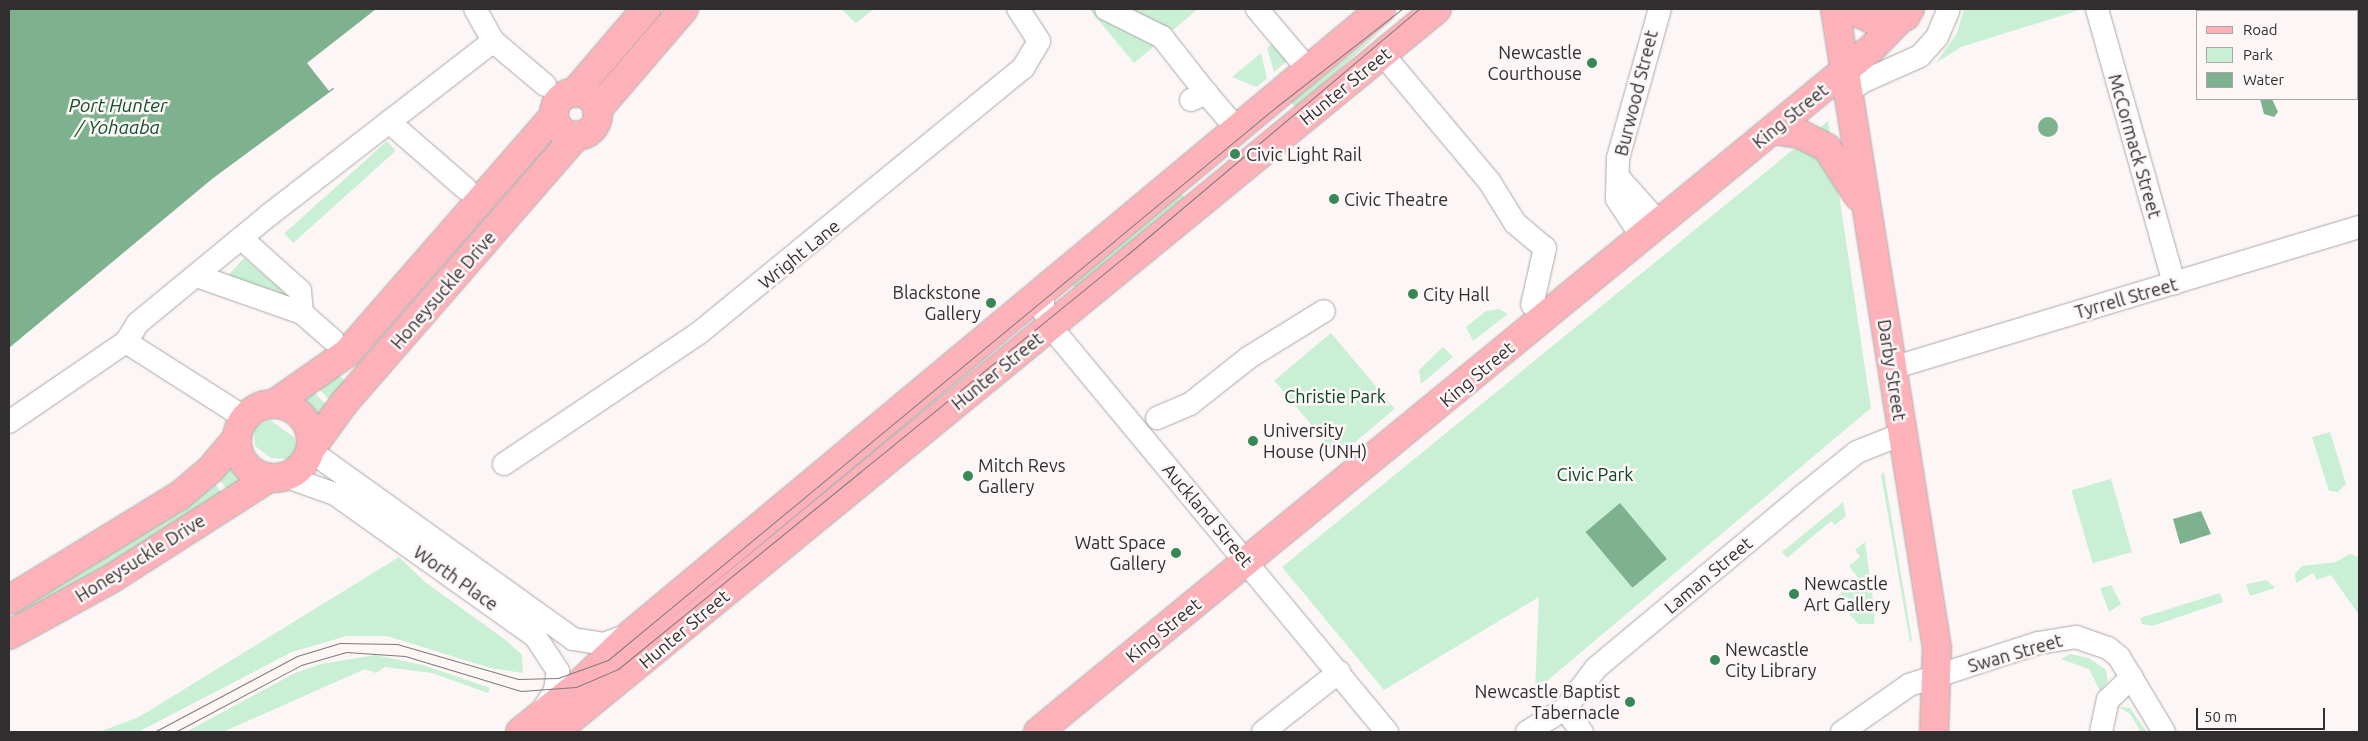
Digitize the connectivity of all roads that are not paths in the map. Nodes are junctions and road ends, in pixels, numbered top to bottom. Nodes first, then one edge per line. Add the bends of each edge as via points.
1 (475, 9) edge
2 (646, 9) edge
3 (684, 9) edge
4 (1018, 9) edge
5 (1106, 9) edge
6 (1381, 9) edge
7 (1437, 9) edge
8 (1660, 9) edge
9 (1835, 9) edge
10 (1848, 9) edge
11 (1949, 9) edge
12 (2097, 9) edge
13 (1908, 12) edge
14 (1262, 15) edge
15 (493, 41) junction
16 (1301, 61) dead end
17 (1391, 64) dead end
18 (1846, 82) junction
19 (545, 85) dead end
20 (574, 93) junction
21 (597, 110) junction
22 (554, 116) junction
23 (389, 122) junction
24 (1236, 128) junction
25 (1772, 130) junction
26 (576, 136) junction
27 (466, 188) dead end
28 (1865, 209) junction
29 (2359, 227) edge
30 (1650, 230) junction
31 (241, 238) junction
32 (197, 276) junction
33 (2174, 284) junction
34 (1043, 292) junction
35 (1532, 304) dead end
36 (1324, 311) dead end
37 (302, 313) junction
38 (1051, 327) junction
39 (333, 340) dead end
40 (126, 342) junction
41 (1892, 368) junction
42 (274, 404) junction
43 (1157, 418) dead end
44 (9, 422) edge
45 (238, 428) junction
46 (1902, 434) junction
47 (312, 449) junction
48 (504, 464) dead end
49 (278, 478) junction
50 (1247, 562) junction
51 (9, 600) edge
52 (630, 634) junction
53 (9, 635) edge
54 (1339, 672) junction
55 (1938, 674) junction
56 (2132, 677) junction
57 (1565, 709) junction
58 (536, 728) edge
59 (1038, 732) edge
60 (1263, 732) edge
61 (1387, 732) edge
62 (1527, 732) edge
63 (1582, 732) edge
64 (1842, 732) edge
65 (1934, 732) edge
66 (2101, 732) edge
67 (2164, 732) edge

1 - 15 street
2 - 20 main road
3 - 21 main road
4 - 48 street, Wright Lane via 1039,41 1028,64 768,280 628,384
5 - 24 street via 1162,37 1199,97
6 - 24 main road, Hunter Street
7 - 38 main road, Hunter Street
8 - 30 street, Burwood Street via 1623,134 1619,178
9 - 18 main road, Darby Street
10 - 13 main road via 1882,24
11 - 18 street, King Street via 1937,37 1920,56 1862,82
12 - 33 street, McCormack Street
13 - 18 main road, King Street
14 - 16 street
15 - 19 street
15 - 23 street
17 - 35 street via 1486,177 1516,223 1544,248
18 - 25 main road, King Street
18 - 28 main road, Darby Street
20 - 21 main road via 586,95
20 - 22 main road via 559,100
21 - 26 main road via 592,128
22 - 26 main road via 561,130
22 - 42 main road, Honeysuckle Drive via 347,353
23 - 27 street
23 - 31 street
24 - 34 main road, Hunter Street
25 - 28 main road via 1800,134 1831,152
25 - 30 main road, King Street
26 - 47 main road, Honeysuckle Drive via 344,402
28 - 41 main road, Darby Street
29 - 33 street, Tyrrell Street
30 - 50 main road, King Street
31 - 32 street
31 - 37 street via 300,292
32 - 37 street
32 - 40 street via 138,324
33 - 41 street, Tyrrell Street
34 - 38 street, Auckland Street via 1042,305
34 - 52 main road, Hunter Street
36 - 43 street via 1248,358 1190,404
37 - 39 street
38 - 50 street, Auckland Street
38 - 58 main road, Hunter Street
40 - 44 street
40 - 45 street via 164,366
41 - 46 main road, Darby Street
42 - 45 main road
42 - 47 main road via 303,422
45 - 49 main road via 245,462
45 - 51 main road, Honeysuckle Drive via 210,470 179,496
46 - 55 main road, Darby Street
46 - 57 street, Laman Street via 1858,452 1801,497 1596,668
47 - 49 main road via 301,469
47 - 52 street, Worth Place via 573,639 604,644
49 - 53 main road, Honeysuckle Drive
49 - 58 street, Worth Place via 335,494 535,636 553,656 558,674 555,691
50 - 54 street, Auckland Street
50 - 59 main road, King Street
52 - 58 main road, Hunter Street
54 - 60 street
54 - 61 street, Auckland Street
55 - 56 street, Swan Street via 2038,643 2076,637 2108,648
55 - 64 street, Swan Street via 1908,685
55 - 65 main road, Darby Street
56 - 66 street via 2108,700
56 - 67 street, Swan Street
57 - 62 street, Laman Street
57 - 63 street

